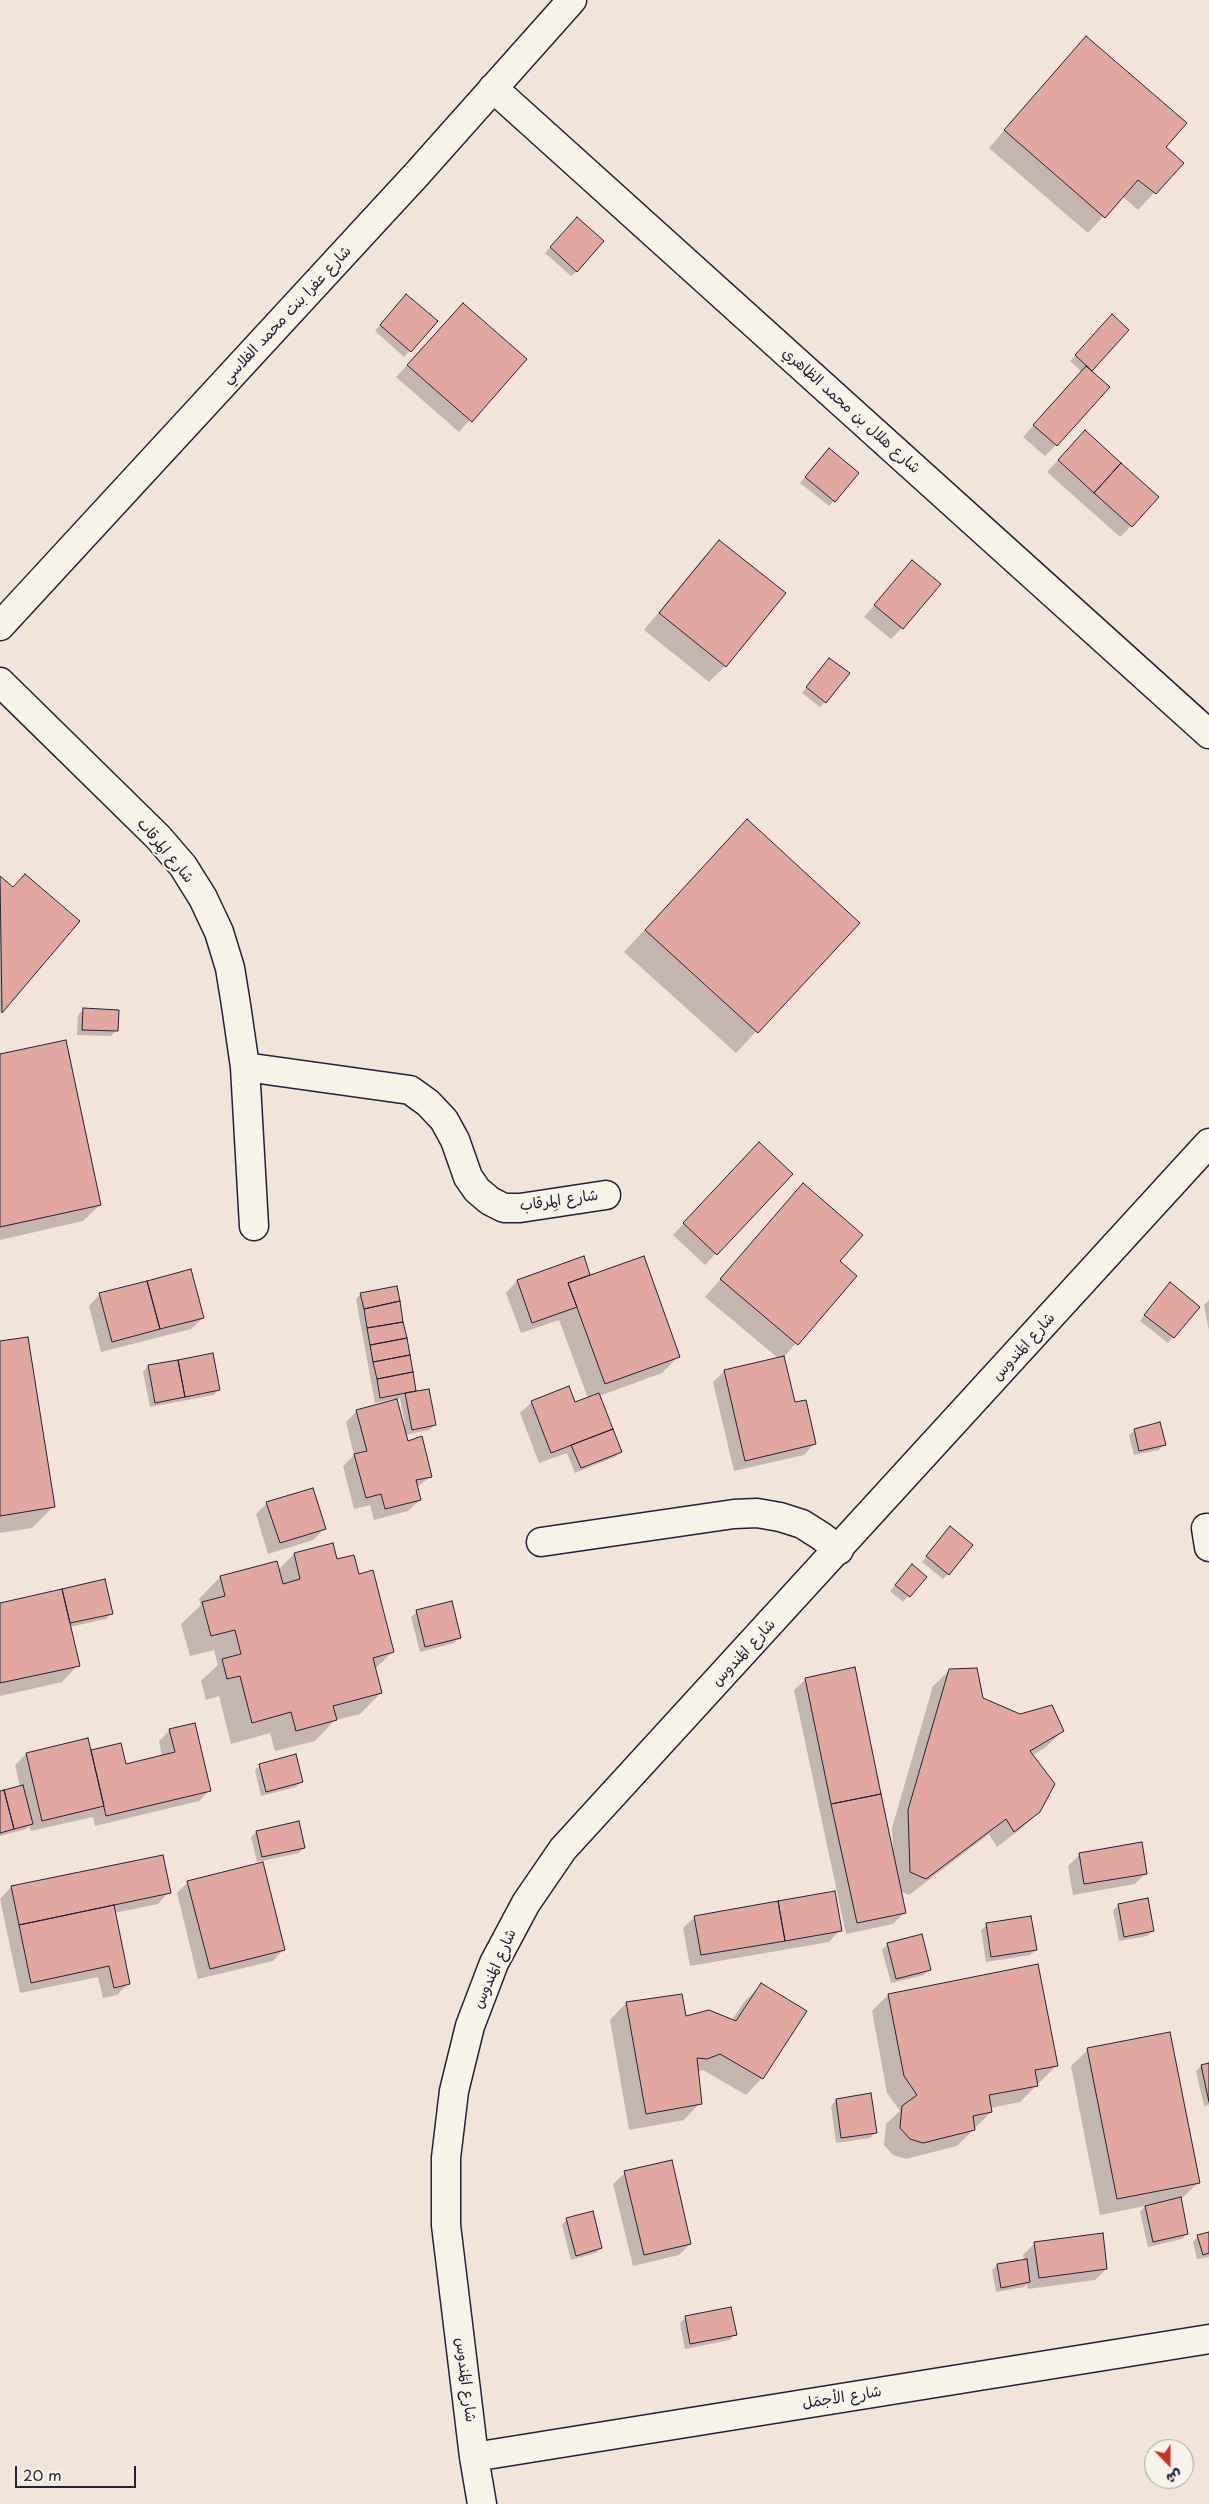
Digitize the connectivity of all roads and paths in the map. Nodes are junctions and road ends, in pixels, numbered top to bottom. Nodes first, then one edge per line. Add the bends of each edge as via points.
1 (572, 0) edge
2 (493, 88) junction
3 (0, 626) edge
4 (0, 682) edge
5 (1209, 734) edge
6 (245, 1067) junction
7 (1209, 1143) edge
8 (606, 1195) dead end
9 (254, 1226) dead end
10 (541, 1542) dead end
11 (839, 1550) junction
12 (1209, 2339) edge
13 (474, 2458) junction
14 (482, 2504) edge

1 - 2 street, شارع عفرا بنت محمد الفلاسي
2 - 3 street, شارع عفرا بنت محمد الفلاسي
2 - 5 street, شارع هلال بن محمد الظاهري
4 - 6 street, شارع المِرقاب via 158,837 193,882 219,932 230,968
6 - 8 street, شارع المِرقاب via 410,1090 444,1120 468,1177 477,1190 504,1208
6 - 9 street, شارع المِرقاب
7 - 11 street, شارع المَندوس
10 - 11 street via 757,1513 802,1524
11 - 13 street, شارع المَندوس via 563,1849 526,1903 494,1963 468,2035 454,2091 446,2158 446,2225
12 - 13 street, شارع الأجمَل
13 - 14 street, شارع المَندوس

